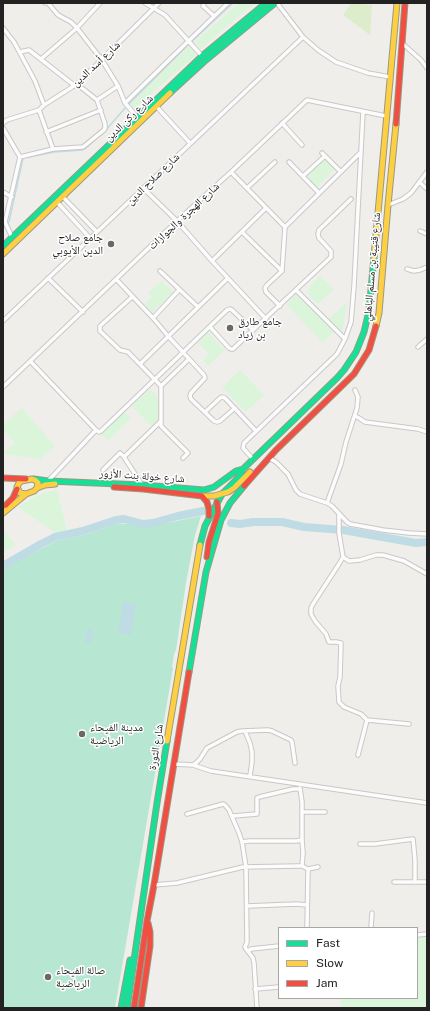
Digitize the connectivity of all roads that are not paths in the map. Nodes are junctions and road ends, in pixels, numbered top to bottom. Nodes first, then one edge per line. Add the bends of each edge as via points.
1 (46, 3) edge
2 (100, 3) edge
3 (145, 3) edge
4 (159, 3) edge
5 (228, 3) edge
6 (266, 3) edge
7 (276, 3) edge
8 (397, 3) edge
9 (405, 3) edge
10 (203, 4) edge
11 (154, 8) junction
12 (214, 16) junction
13 (77, 28) junction
14 (4, 31) edge
15 (303, 37) junction
16 (189, 42) junction
17 (402, 44) junction
18 (20, 52) junction
19 (202, 56) junction
20 (41, 59) junction
21 (102, 59) junction
22 (427, 68) edge
23 (390, 77) junction
24 (76, 85) junction
25 (118, 86) junction
26 (97, 100) junction
27 (44, 105) junction
28 (127, 105) junction
29 (156, 106) junction
30 (39, 110) junction
31 (101, 110) junction
32 (363, 112) junction
33 (386, 116) junction
34 (137, 117) junction
35 (3, 123) edge
36 (282, 123) junction
37 (3, 128) edge
38 (46, 132) junction
39 (190, 143) junction
40 (302, 145) dead end
41 (53, 149) junction
42 (361, 151) junction
43 (20, 157) junction
44 (275, 162) dead end
45 (289, 162) dead end
46 (340, 171) junction
47 (231, 172) junction
48 (427, 172) edge
49 (303, 176) junction
50 (419, 182) junction
51 (143, 188) junction
52 (246, 188) junction
53 (427, 189) edge
54 (3, 192) edge
55 (319, 192) junction
56 (12, 197) junction
57 (63, 197) junction
58 (351, 200) dead end
59 (57, 202) junction
60 (388, 205) junction
61 (266, 208) junction
62 (177, 221) junction
63 (285, 226) junction
64 (420, 231) dead end
65 (97, 232) junction
66 (242, 232) junction
67 (427, 234) edge
68 (12, 237) junction
69 (90, 238) junction
70 (3, 246) edge
71 (3, 254) edge
72 (212, 261) junction
73 (427, 267) edge
74 (407, 269) dead end
75 (160, 271) dead end
76 (282, 271) junction
77 (48, 278) junction
78 (228, 278) junction
79 (116, 279) junction
80 (179, 290) junction
81 (296, 290) junction
82 (132, 297) junction
83 (280, 306) junction
84 (198, 307) junction
85 (83, 312) junction
86 (153, 318) junction
87 (266, 319) junction
88 (3, 321) edge
89 (210, 327) junction
90 (253, 330) junction
91 (168, 336) junction
92 (345, 339) junction
93 (427, 339) edge
94 (418, 347) dead end
95 (183, 352) junction
96 (189, 359) junction
97 (31, 362) junction
98 (140, 364) junction
99 (155, 380) junction
100 (161, 386) junction
101 (3, 387) edge
102 (355, 390) dead end
103 (234, 408) junction
104 (205, 412) junction
105 (355, 416) junction
106 (161, 421) junction
107 (96, 430) junction
108 (256, 431) junction
109 (427, 432) edge
110 (288, 438) junction
111 (124, 457) junction
112 (183, 458) dead end
113 (268, 458) junction
114 (253, 459) junction
115 (243, 469) junction
116 (103, 470) dead end
117 (5, 478) edge
118 (33, 479) junction
119 (48, 481) junction
120 (142, 484) junction
121 (17, 488) junction
122 (37, 488) junction
123 (204, 490) junction
124 (26, 494) junction
125 (222, 494) junction
126 (202, 496) junction
127 (214, 496) junction
128 (217, 502) junction
129 (230, 503) joint
130 (327, 503) junction
131 (3, 508) edge
132 (3, 513) edge
133 (339, 514) junction
134 (210, 517) junction
135 (427, 534) edge
136 (343, 557) junction
137 (206, 572) junction
138 (427, 574) edge
139 (367, 720) junction
140 (409, 724) dead end
141 (245, 731) junction
142 (358, 755) dead end
143 (295, 763) dead end
144 (174, 764) junction
145 (193, 765) junction
146 (250, 776) junction
147 (300, 784) junction
148 (300, 790) junction
149 (427, 803) edge
150 (302, 812) junction
151 (325, 812) dead end
152 (187, 814) dead end
153 (233, 816) junction
154 (302, 840) junction
155 (242, 842) junction
156 (360, 844) dead end
157 (302, 866) junction
158 (318, 866) dead end
159 (246, 867) junction
160 (308, 869) junction
161 (394, 882) dead end
162 (414, 882) junction
163 (427, 882) edge
164 (154, 885) junction
165 (307, 905) junction
166 (247, 906) junction
167 (372, 913) dead end
168 (140, 916) junction
169 (147, 921) junction
170 (307, 927) edge
171 (371, 927) edge
172 (278, 946) edge
173 (248, 951) junction
174 (278, 987) edge
175 (255, 989) junction
176 (121, 1008) edge
177 (127, 1008) edge
178 (134, 1008) edge
179 (141, 1008) edge
180 (257, 1008) edge

1 - 13 street
2 - 13 street
3 - 11 street
4 - 11 street, شارع أسد الدين
5 - 12 street
6 - 19 main road, شارع ركن الدين
7 - 15 street
7 - 29 main road, شارع ركن الدين via 206,60
8 - 23 main road, شارع قتيبة بن مسلم الباهلي
9 - 17 main road, شارع قتيبة بن مسلم الباهلي
10 - 12 street
11 - 16 street via 165,15
11 - 21 street, شارع أسد الدين
12 - 16 street
13 - 20 street
13 - 21 street
14 - 18 street
15 - 23 street via 336,62 368,73
15 - 39 street, شارع صلاح الدين
16 - 19 street
16 - 28 street
17 - 22 street
17 - 60 main road, شارع قتيبة بن مسلم الباهلي
18 - 20 street via 29,50
18 - 27 street
19 - 34 main road, شارع ركن الدين
20 - 24 street
21 - 24 street, شارع أسد الدين
21 - 25 street
23 - 33 main road, شارع قتيبة بن مسلم الباهلي
24 - 26 street
24 - 27 street, شارع أسد الدين
25 - 26 street
25 - 28 street
26 - 31 street
27 - 30 street, شارع أسد الدين
28 - 34 street
29 - 39 street
29 - 57 main road, شارع ركن الدين
30 - 35 street, شارع أسد الدين
30 - 38 street
31 - 38 street
31 - 41 street via 105,128 84,149
32 - 33 street, شارع الهجرة والجوازات
32 - 36 street, شارع الهجرة والجوازات via 307,100
32 - 42 street
33 - 114 main road, شارع قتيبة بن مسلم الباهلي via 369,311 361,342 340,374
34 - 68 main road, شارع ركن الدين
36 - 40 street
36 - 47 street, شارع الهجرة والجوازات
37 - 43 street
38 - 41 street
39 - 51 street, شارع صلاح الدين
41 - 43 street
42 - 46 street
42 - 92 street via 351,322
43 - 56 street
44 - 52 street
45 - 49 street
46 - 49 street via 323,155
46 - 55 street
47 - 52 street
47 - 62 street, شارع الهجرة والجوازات
48 - 50 street
49 - 55 street
50 - 53 street
50 - 60 street via 403,199
51 - 62 street
51 - 65 street, شارع صلاح الدين
52 - 61 street
54 - 56 street
55 - 63 street
56 - 68 street via 6,222
57 - 59 main road, شارع ركن الدين
57 - 65 street
58 - 81 street via 319,230 319,238 331,251 331,257
59 - 69 street
59 - 71 main road, شارع ركن الدين
60 - 110 main road, شارع قتيبة بن مسلم الباهلي via 379,313 369,350 347,382
61 - 63 street
61 - 66 street
62 - 72 street
62 - 79 street, شارع الهجرة والجوازات
63 - 76 street
64 - 67 street
65 - 69 street, شارع صلاح الدين
66 - 72 street
66 - 76 street
68 - 70 main road, شارع ركن الدين
69 - 77 street, شارع صلاح الدين
72 - 78 street
73 - 74 street via 414,271
75 - 80 street
76 - 83 street via 265,288
77 - 85 street
77 - 88 street, شارع صلاح الدين
78 - 84 street
78 - 87 street
79 - 82 street
79 - 85 street, شارع الهجرة والجوازات
80 - 84 street
80 - 86 street
81 - 83 street
81 - 92 street
82 - 86 street
82 - 98 street via 100,326 100,331
83 - 87 street
84 - 91 street
85 - 97 street, شارع الهجرة والجوازات
86 - 91 street
87 - 90 street
89 - 90 street via 230,309
89 - 90 street via 231,349
89 - 95 street
91 - 95 street
91 - 98 street
92 - 108 street via 337,354
93 - 94 street
95 - 96 street
95 - 99 street
96 - 100 street
96 - 104 street via 205,378 190,396
97 - 101 street, شارع الهجرة والجوازات
97 - 107 street
98 - 99 street
99 - 100 street
99 - 107 street via 101,431
100 - 106 street
102 - 105 street via 358,397
103 - 104 street via 217,422
103 - 104 street via 222,397
103 - 108 street
105 - 109 street via 365,422
105 - 130 street
106 - 111 street
106 - 112 street via 161,426 188,453
107 - 119 street
108 - 114 street via 243,446
110 - 113 main road, شارع قتيبة بن مسلم الباهلي
110 - 125 main road via 273,449 234,488
111 - 116 street via 120,453
111 - 120 street
113 - 129 main road, شارع قتيبة بن مسلم الباهلي
113 - 130 street via 288,474 300,494
114 - 115 main road, شارع قتيبة بن مسلم الباهلي
115 - 123 main road via 214,487
115 - 125 main road, شارع قتيبة بن مسلم الباهلي via 239,477
117 - 118 main road, شارع خولة بنت الأزور
117 - 121 main road
118 - 119 main road, شارع خولة بنت الأزور
118 - 121 main road via 19,483
118 - 122 main road via 38,483
119 - 120 main road, شارع خولة بنت الأزور
120 - 123 main road, شارع خولة بنت الأزور
121 - 124 main road via 20,493
121 - 131 main road via 13,498
122 - 124 main road, شارع خولة بنت الأزور
122 - 126 main road, شارع خولة بنت الأزور via 57,484 143,489
123 - 127 main road
124 - 132 main road, شارع خولة بنت الأزور
125 - 127 main road, شارع خولة بنت الأزور
125 - 128 main road, شارع الثورة
126 - 127 main road, شارع خولة بنت الأزور
126 - 134 main road via 207,502
127 - 128 main road
128 - 134 main road, شارع الثورة
128 - 137 main road via 218,514 209,542
129 - 137 main road, شارع الثورة via 221,520
130 - 133 street
133 - 135 street via 354,525
133 - 136 street
134 - 168 main road, شارع الثورة via 198,551
136 - 138 street via 349,561 383,555 404,561
136 - 139 street via 311,611 329,642 341,644 339,702
137 - 144 main road, شارع الثورة
139 - 140 street
139 - 142 street
141 - 143 street via 272,731 290,740
141 - 145 street via 237,732 212,744
141 - 146 street via 252,752
144 - 145 street
144 - 164 main road, شارع الثورة
145 - 146 street via 211,771
146 - 147 street
147 - 148 street
147 - 149 street
148 - 150 street
148 - 153 street via 259,797 257,814
150 - 151 street
150 - 154 street
152 - 153 street via 222,804
153 - 155 street
154 - 155 street
154 - 157 street
155 - 159 street
156 - 162 street via 413,839
157 - 159 street
157 - 160 street
158 - 160 street
159 - 164 street via 177,883
159 - 166 street
160 - 165 street
161 - 162 street
162 - 163 street
164 - 169 main road, شارع الثورة
165 - 166 street
165 - 170 street
166 - 173 street via 245,947
167 - 171 street
168 - 176 main road
168 - 177 main road, شارع الثورة
169 - 178 main road, شارع الثورة
169 - 179 main road via 150,937
172 - 173 street
173 - 175 street via 254,963
174 - 175 street
175 - 180 street

